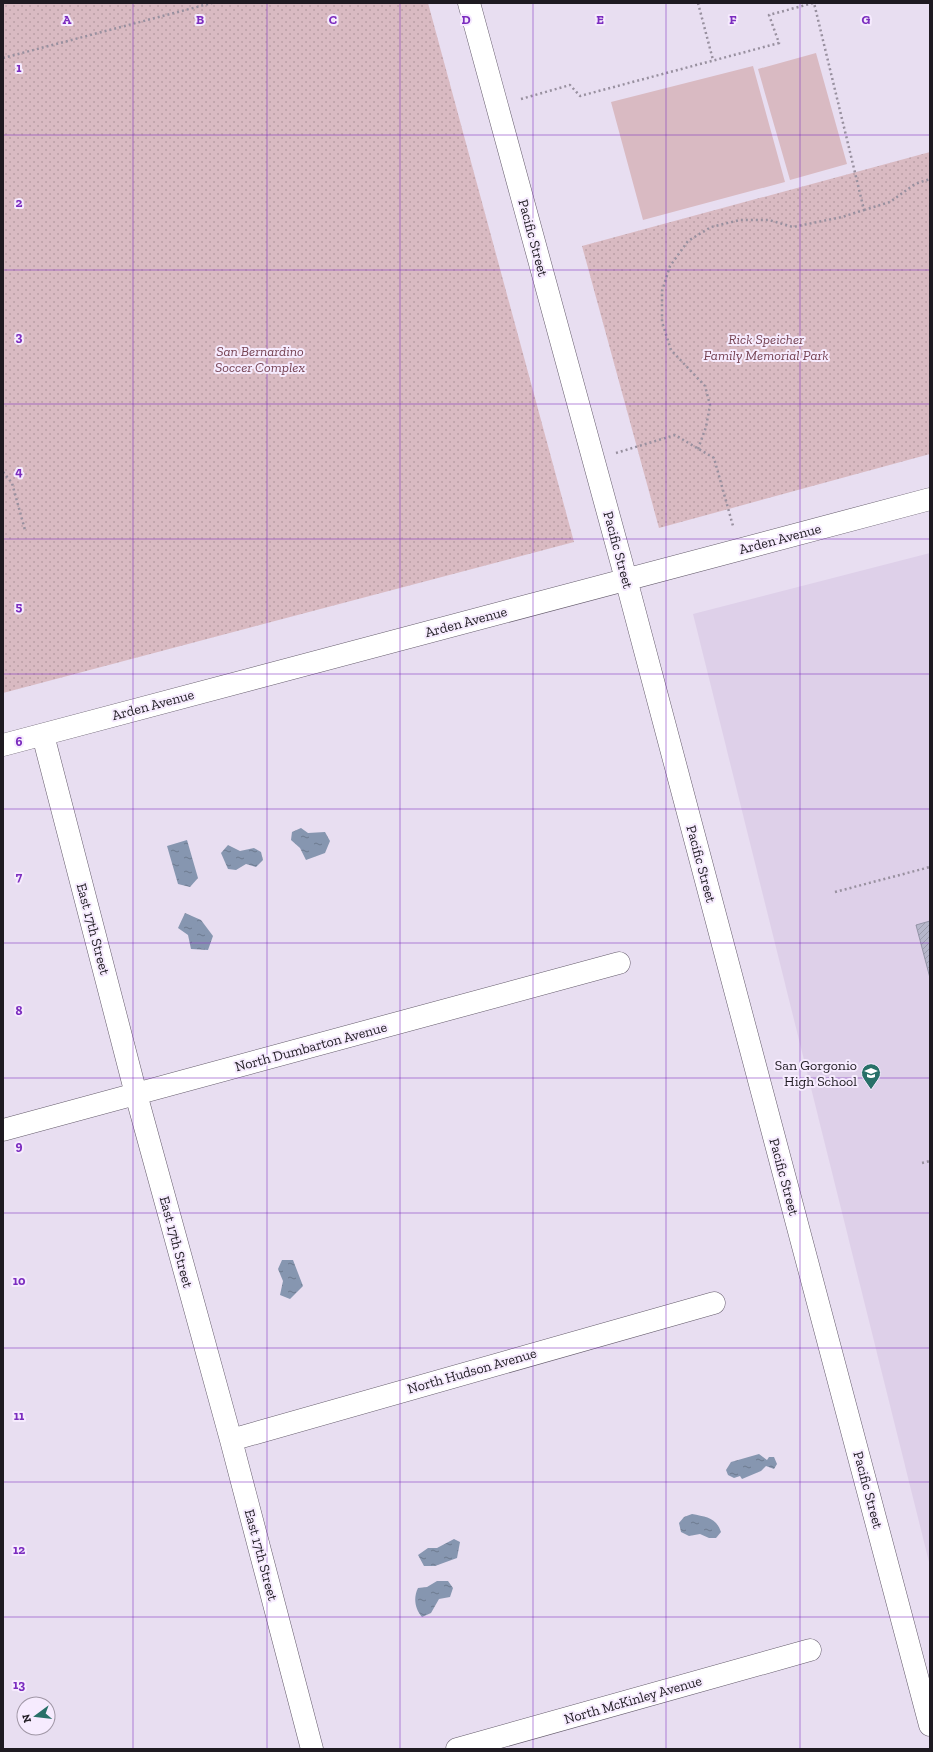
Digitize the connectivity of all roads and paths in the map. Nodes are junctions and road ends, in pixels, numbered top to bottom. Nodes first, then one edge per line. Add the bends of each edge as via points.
1 (212, 3) edge
2 (469, 3) edge
3 (698, 3) edge
4 (813, 3) edge
5 (3, 58) edge
6 (713, 60) junction
7 (497, 106) junction
8 (930, 179) edge
9 (864, 210) junction
10 (698, 449) junction
11 (593, 460) junction
12 (3, 472) edge
13 (930, 499) edge
14 (25, 530) dead end
15 (740, 549) junction
16 (626, 579) junction
17 (43, 735) junction
18 (3, 745) edge
19 (930, 867) edge
20 (835, 892) dead end
21 (619, 963) dead end
22 (136, 1094) junction
23 (3, 1130) edge
24 (930, 1161) edge
25 (922, 1163) dead end
26 (714, 1303) dead end
27 (231, 1440) junction
28 (810, 1650) dead end
29 (930, 1725) edge
30 (312, 1749) edge
31 (457, 1749) edge

1 - 5 path
2 - 7 street, Pacific Street
3 - 6 path
4 - 6 path via 769,15 779,43
4 - 9 path
6 - 7 path via 580,96 570,85
7 - 11 street, Pacific Street
8 - 9 path via 915,184 890,202
9 - 10 path via 793,226 769,220 740,220 711,226 688,241 670,266 662,291 662,322 671,350 705,386 710,405
10 - 11 path via 674,435
10 - 15 path via 714,458
11 - 16 street, Pacific Street
12 - 14 path via 12,483
13 - 15 street, Arden Avenue
15 - 16 street, Arden Avenue
16 - 17 street, Arden Avenue
16 - 29 street, Pacific Street
17 - 18 street, Arden Avenue
17 - 22 street, East 17th Street
19 - 20 path
21 - 22 street, North Dumbarton Avenue
22 - 23 street, North Dumbarton Avenue
22 - 27 street, East 17th Street
24 - 25 path
26 - 27 street, North Hudson Avenue
27 - 30 street, East 17th Street
28 - 31 street, North McKinley Avenue

